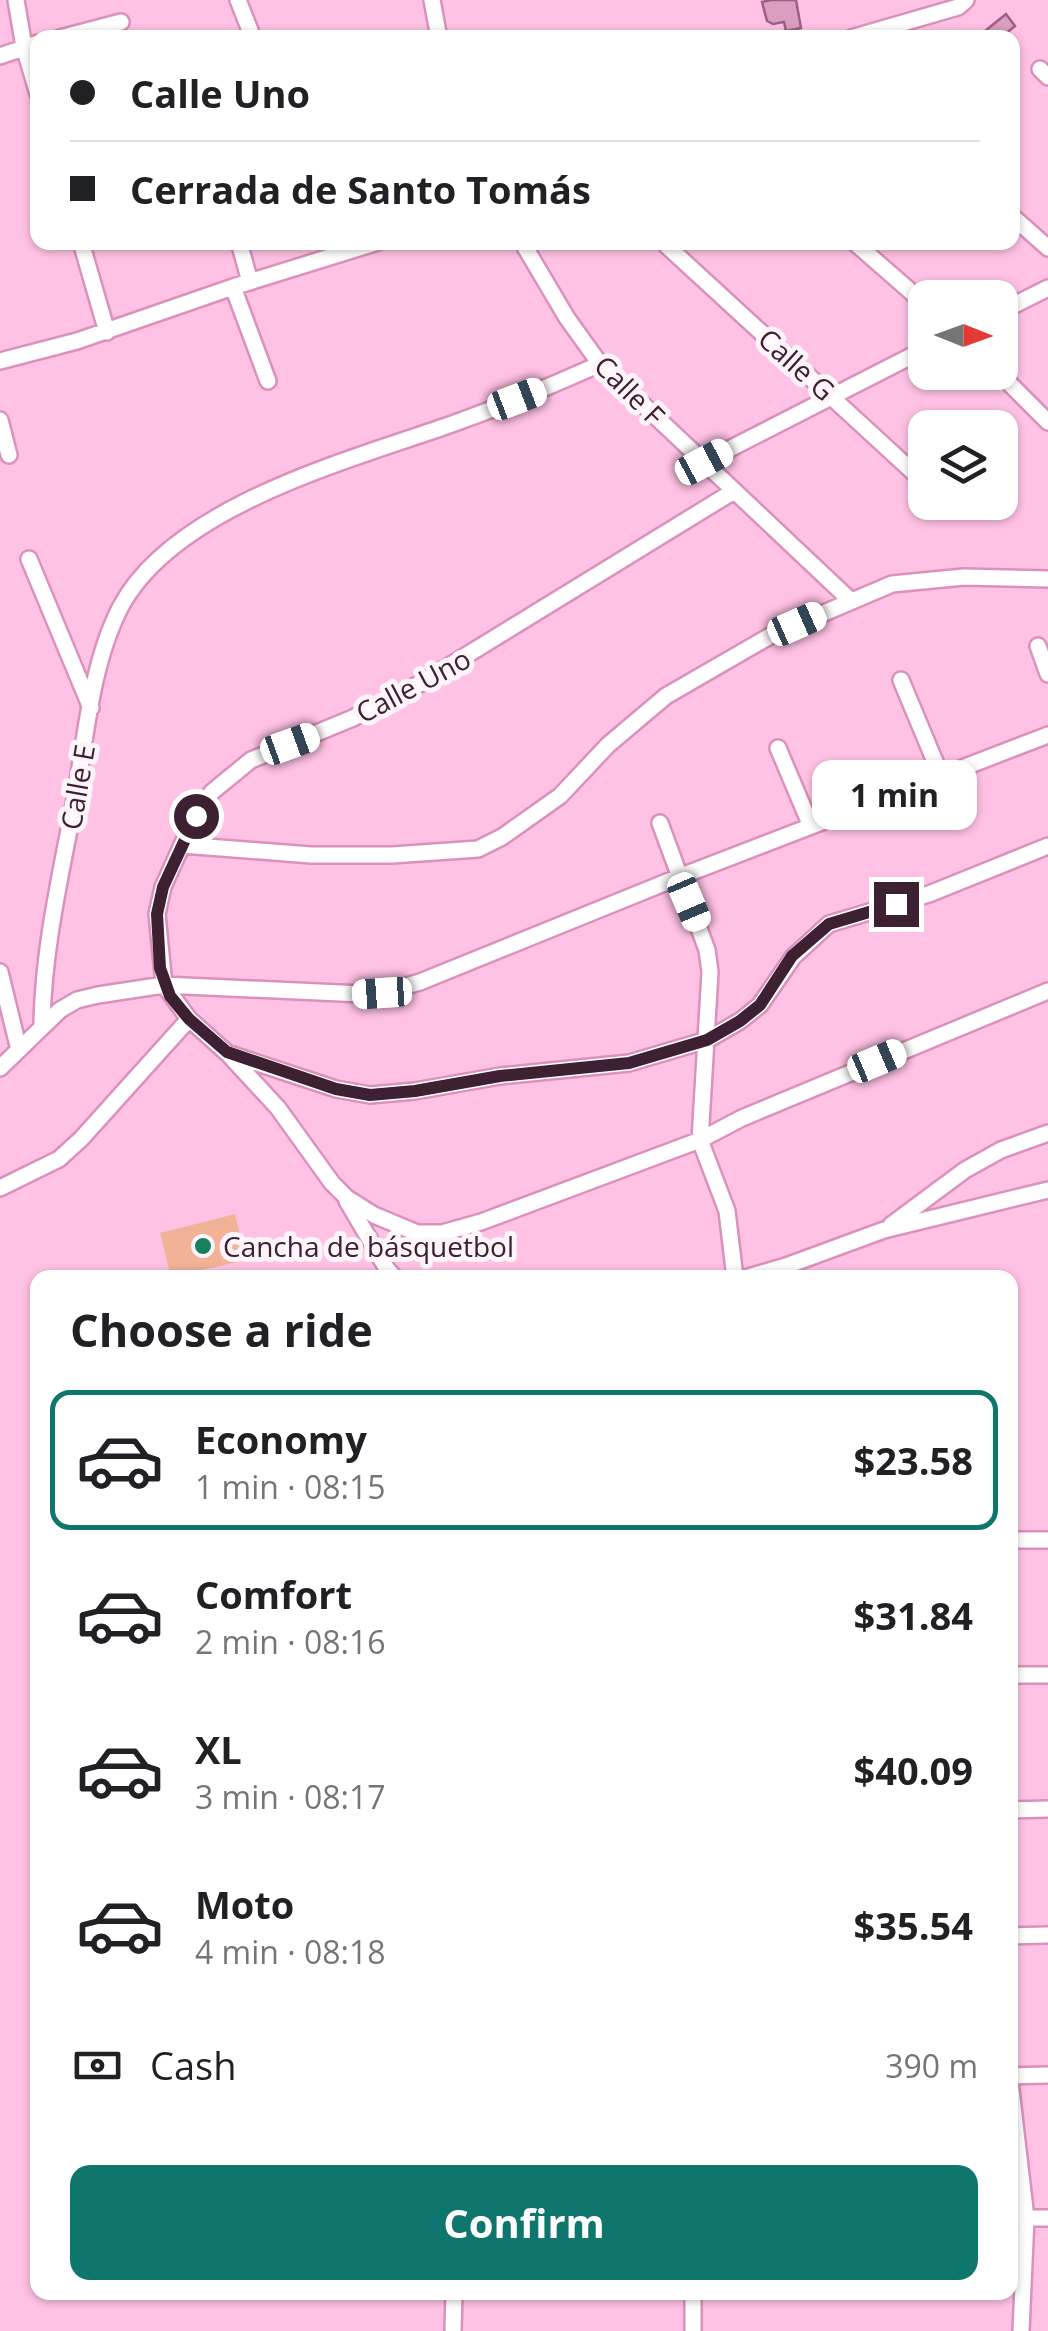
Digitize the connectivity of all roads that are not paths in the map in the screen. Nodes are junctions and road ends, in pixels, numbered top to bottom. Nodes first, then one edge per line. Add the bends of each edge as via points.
1 (16, 0) edge
2 (238, 0) edge
3 (432, 0) edge
4 (966, 0) edge
5 (121, 22) dead end
6 (90, 30) edge
7 (250, 30) edge
8 (438, 30) edge
9 (879, 30) edge
10 (30, 42) edge
11 (30, 45) edge
12 (0, 56) edge
13 (1020, 223) edge
14 (1048, 248) edge
15 (83, 250) edge
16 (241, 250) edge
17 (352, 250) edge
18 (527, 250) edge
19 (671, 250) edge
20 (863, 250) edge
21 (250, 282) junction
22 (233, 287) junction
23 (1048, 288) edge
24 (908, 289) edge
25 (1018, 303) edge
26 (107, 332) junction
27 (908, 357) edge
28 (0, 361) edge
29 (600, 364) junction
30 (268, 381) dead end
31 (1016, 390) edge
32 (831, 395) junction
33 (0, 420) edge
34 (1048, 422) edge
35 (9, 455) dead end
36 (704, 462) junction
37 (908, 467) edge
38 (734, 491) junction
39 (29, 559) dead end
40 (1048, 579) edge
41 (850, 600) junction
42 (1038, 646) dead end
43 (1048, 674) edge
44 (902, 680) dead end
45 (91, 708) junction
46 (1048, 735) edge
47 (778, 748) dead end
48 (941, 776) junction
49 (660, 823) dead end
50 (811, 826) junction
51 (182, 845) junction
52 (1048, 846) edge
53 (679, 877) junction
54 (0, 972) edge
55 (164, 984) junction
56 (1048, 991) edge
57 (189, 1019) junction
58 (42, 1025) junction
59 (707, 1040) junction
60 (18, 1050) junction
61 (227, 1052) junction
62 (0, 1068) edge
63 (1048, 1133) edge
64 (700, 1140) junction
65 (0, 1188) edge
66 (1048, 1190) edge
67 (342, 1193) junction
68 (884, 1230) junction
69 (387, 1270) edge
70 (733, 1270) edge
71 (771, 1270) edge
72 (1018, 1540) edge
73 (1048, 1540) edge
74 (1018, 1675) edge
75 (1048, 1675) edge
76 (1048, 1809) edge
77 (1018, 1810) edge
78 (1048, 1935) edge
79 (1018, 1936) edge
80 (1048, 2075) edge
81 (1018, 2077) edge
82 (1018, 2218) edge
83 (1048, 2218) edge
84 (454, 2300) edge
85 (693, 2300) edge
86 (453, 2331) edge
87 (693, 2331) edge
88 (1020, 2331) edge

1 - 10 street
2 - 7 street
3 - 8 street
4 - 9 street
5 - 6 street
11 - 12 street
13 - 14 street
15 - 26 street
16 - 21 street
17 - 21 street
18 - 29 street, Calle F
19 - 32 street, Calle G
20 - 24 street
21 - 22 street
22 - 26 street
22 - 30 street
23 - 25 street
26 - 28 street
27 - 32 street
29 - 36 street, Calle F
29 - 45 street via 275,490 194,531 155,563 119,610
31 - 34 street
32 - 36 street
32 - 37 street, Calle G
33 - 35 street
36 - 38 street, Calle F
38 - 41 street, Calle F
38 - 51 street, Calle Uno via 423,682 251,760 212,792
39 - 45 street, Calle E
40 - 41 street via 892,584
41 - 51 street via 770,636 666,696 560,796 488,845 392,855
42 - 43 street
44 - 48 street
45 - 58 street, Calle E via 45,964
46 - 48 street
47 - 50 street
48 - 50 street
49 - 53 street
50 - 53 street
51 - 55 street, Calle Uno via 157,914
52 - 59 street via 929,894 829,924 792,956 760,1005
53 - 55 street via 382,993
53 - 59 street via 707,950
54 - 60 street
55 - 57 street
55 - 58 street via 77,1000
56 - 64 street
57 - 61 street
57 - 65 street via 59,1159
58 - 60 street
59 - 61 street via 629,1063 370,1095
59 - 64 street
60 - 62 street
61 - 67 street
63 - 68 street via 965,1170
64 - 67 street via 442,1233 400,1227
64 - 70 street via 727,1211
66 - 68 street
67 - 69 street
68 - 71 street
72 - 73 street
74 - 75 street
76 - 77 street
78 - 79 street
80 - 81 street
82 - 83 street
82 - 88 street
84 - 86 street
85 - 87 street

